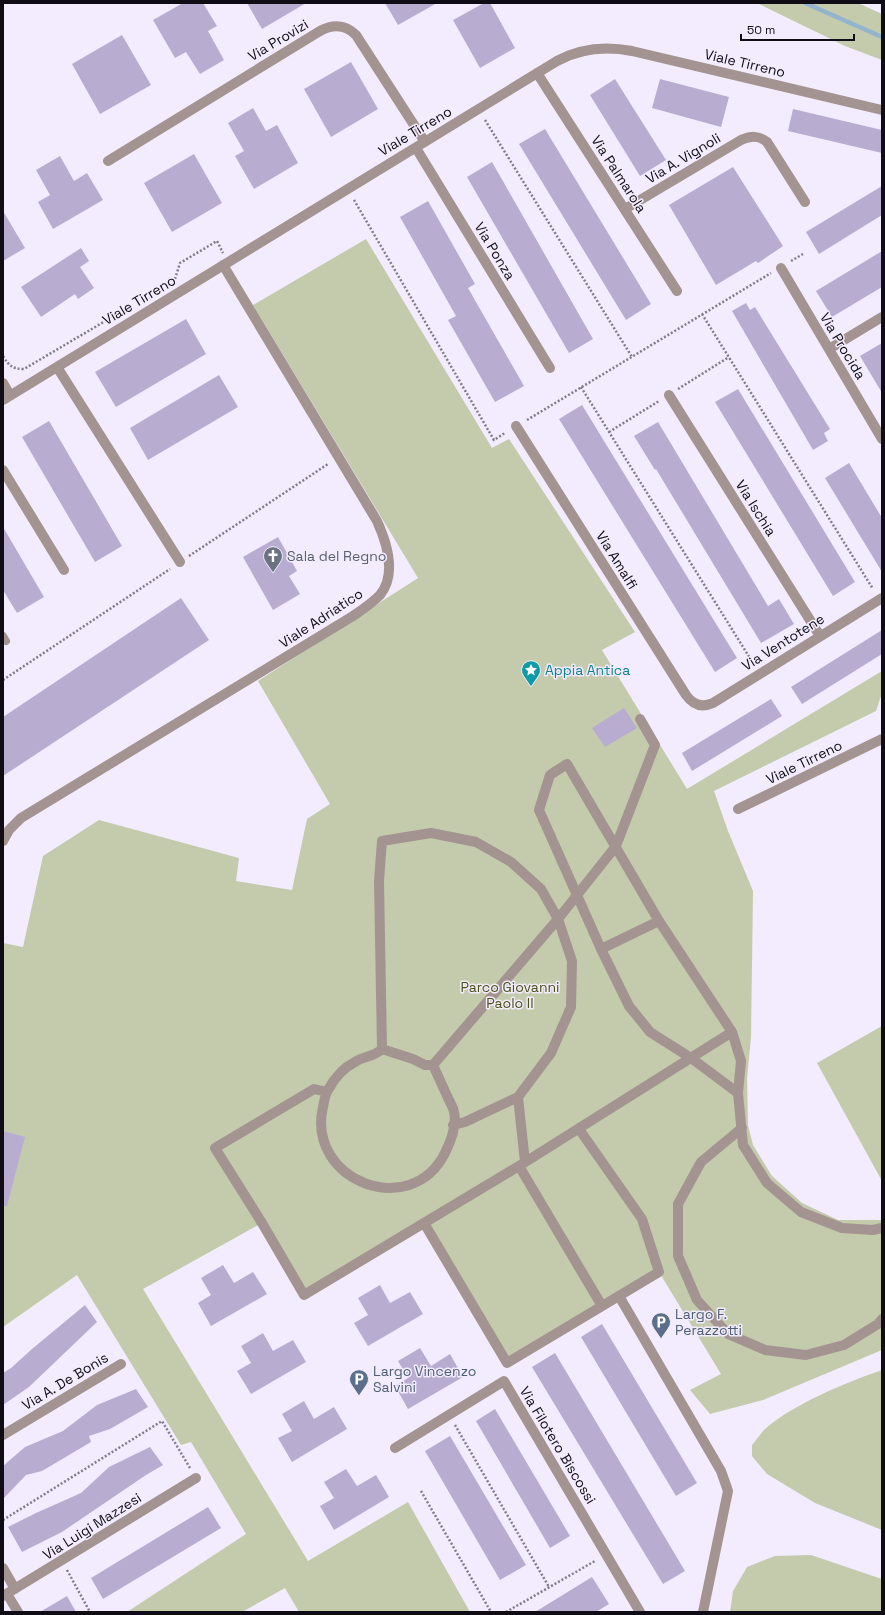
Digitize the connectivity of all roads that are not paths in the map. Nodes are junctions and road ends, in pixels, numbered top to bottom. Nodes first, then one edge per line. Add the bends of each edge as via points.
1 (537, 73) junction
2 (882, 110) edge
3 (425, 142) junction
4 (416, 148) junction
5 (108, 160) dead end
6 (804, 202) dead end
7 (625, 209) junction
8 (226, 264) junction
9 (780, 268) road end
10 (677, 291) dead end
11 (882, 317) edge
12 (829, 349) junction
13 (57, 366) junction
14 (550, 368) dead end
15 (3, 383) edge
16 (669, 395) dead end
17 (7, 398) edge
18 (516, 426) road end
19 (882, 439) edge
20 (3, 470) edge
21 (180, 562) dead end
22 (64, 570) dead end
23 (881, 599) edge
24 (820, 636) junction
25 (698, 705) joint
26 (640, 719) dead end
27 (882, 739) edge
28 (738, 809) dead end
29 (3, 841) edge
30 (616, 846) junction
31 (578, 895) junction
32 (558, 919) junction
33 (659, 922) junction
34 (601, 949) junction
35 (732, 1032) junction
36 (382, 1049) junction
37 (691, 1058) junction
38 (433, 1065) junction
39 (327, 1092) junction
40 (738, 1093) junction
41 (518, 1097) junction
42 (453, 1125) junction
43 (579, 1128) junction
44 (742, 1128) junction
45 (522, 1164) junction
46 (424, 1223) junction
47 (882, 1228) edge
48 (619, 1296) junction
49 (602, 1306) junction
50 (882, 1319) edge
51 (121, 1364) dead end
52 (3, 1435) edge
53 (395, 1448) dead end
54 (196, 1478) road end
55 (3, 1568) edge
56 (8, 1593) edge
57 (18, 1612) edge
58 (640, 1612) edge
59 (703, 1612) edge

1 - 2 street, Viale Tirreno via 576,53 616,48
1 - 3 street, Viale Tirreno
1 - 7 street, Via Palmarola
3 - 4 street, Viale Tirreno
3 - 5 street, Via Provizi via 356,35 345,27 333,26 320,31
4 - 8 street, Viale Tirreno
4 - 14 street, Via Ponza
6 - 7 street, Via A. Vignoli via 770,147 757,136 750,136
7 - 10 street, Via Palmarola
8 - 13 street, Viale Tirreno
8 - 29 street, Viale Adriatico via 374,515 388,555 386,585 374,600 353,616 21,818 9,830
9 - 12 street, Via Procida
11 - 12 street
12 - 19 street, Via Procida
13 - 17 street, Viale Tirreno
13 - 21 street
15 - 17 street
16 - 24 street, Via Ischia
18 - 25 street, Via Amalfi via 686,696
20 - 22 street
23 - 24 street, Via Ventotene
24 - 25 street, Via Ventotene via 706,706
26 - 30 street via 655,745
27 - 28 street, Viale Tirreno
30 - 31 street
30 - 31 street via 567,764 550,775 539,810
30 - 33 street
31 - 32 street
31 - 34 street
32 - 36 street via 541,889 511,862 476,842 431,834 382,841 379,881
32 - 38 street
32 - 41 street via 572,961 571,1007 551,1053
33 - 34 street
33 - 35 street
34 - 37 street via 633,1012 650,1032
35 - 37 street
35 - 40 street via 741,1061
36 - 38 street via 425,1065
36 - 39 street via 377,1054 355,1061 338,1076
37 - 40 street
37 - 43 street
38 - 42 street via 454,1112
39 - 42 street via 320,1121 322,1139 334,1162 356,1181 381,1188 406,1186 424,1178 440,1164 453,1138
39 - 46 street via 314,1089 215,1148 304,1295
40 - 44 street
41 - 42 street
41 - 45 street
43 - 45 street
43 - 48 street via 642,1219 659,1272
44 - 47 street via 743,1145 767,1183 801,1212 842,1228
44 - 50 street via 700,1162 678,1204 678,1256 697,1300 728,1334 765,1350 806,1355 844,1345
45 - 46 street
45 - 49 street
46 - 49 street via 507,1363
48 - 49 street
48 - 59 street via 721,1471 728,1491
51 - 52 street, Via A. De Bonis
53 - 58 street, Via Filotero Biscossi via 504,1381
54 - 56 street, Via Luigi Mazzesi
55 - 56 street
56 - 57 street

